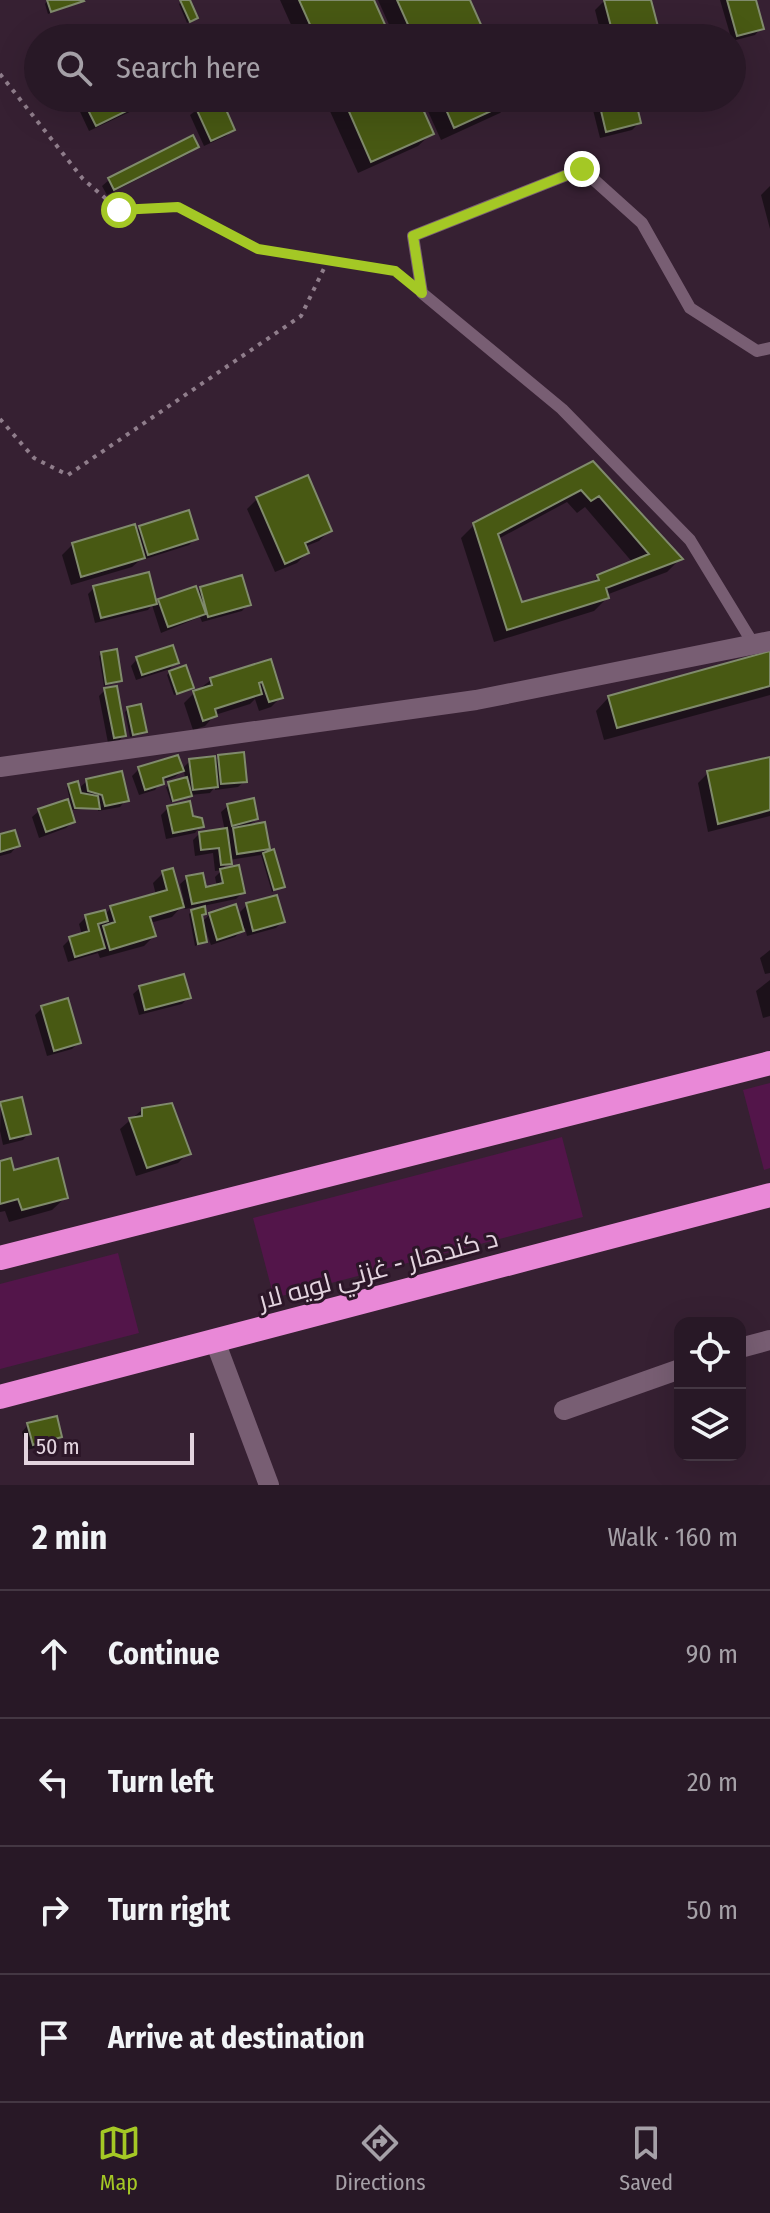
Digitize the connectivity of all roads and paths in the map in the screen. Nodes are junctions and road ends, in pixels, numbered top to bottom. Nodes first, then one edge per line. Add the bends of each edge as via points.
1 (0, 74) edge
2 (24, 104) edge
3 (30, 112) edge
4 (328, 260) junction
5 (422, 293) junction
6 (770, 348) edge
7 (0, 419) edge
8 (762, 643) edge
9 (0, 767) edge
10 (770, 1063) edge
11 (770, 1195) edge
12 (0, 1258) edge
13 (770, 1340) edge
14 (215, 1341) junction
15 (746, 1346) edge
16 (674, 1371) edge
17 (0, 1397) edge
18 (564, 1410) dead end
19 (269, 1485) edge

1 - 2 path
3 - 4 path via 83,179 119,210 178,207 258,249
4 - 5 path via 395,271
4 - 7 path via 301,316 68,475 34,458
5 - 6 lane via 413,236 582,169 642,223 690,308 757,351
5 - 8 lane via 562,409 690,540
8 - 9 street via 476,700
10 - 12 highway
11 - 14 highway, د کندهار - غزني لويه لار
13 - 15 street
14 - 17 highway, د کندهار - غزني لويه لار
14 - 19 street
16 - 18 street

